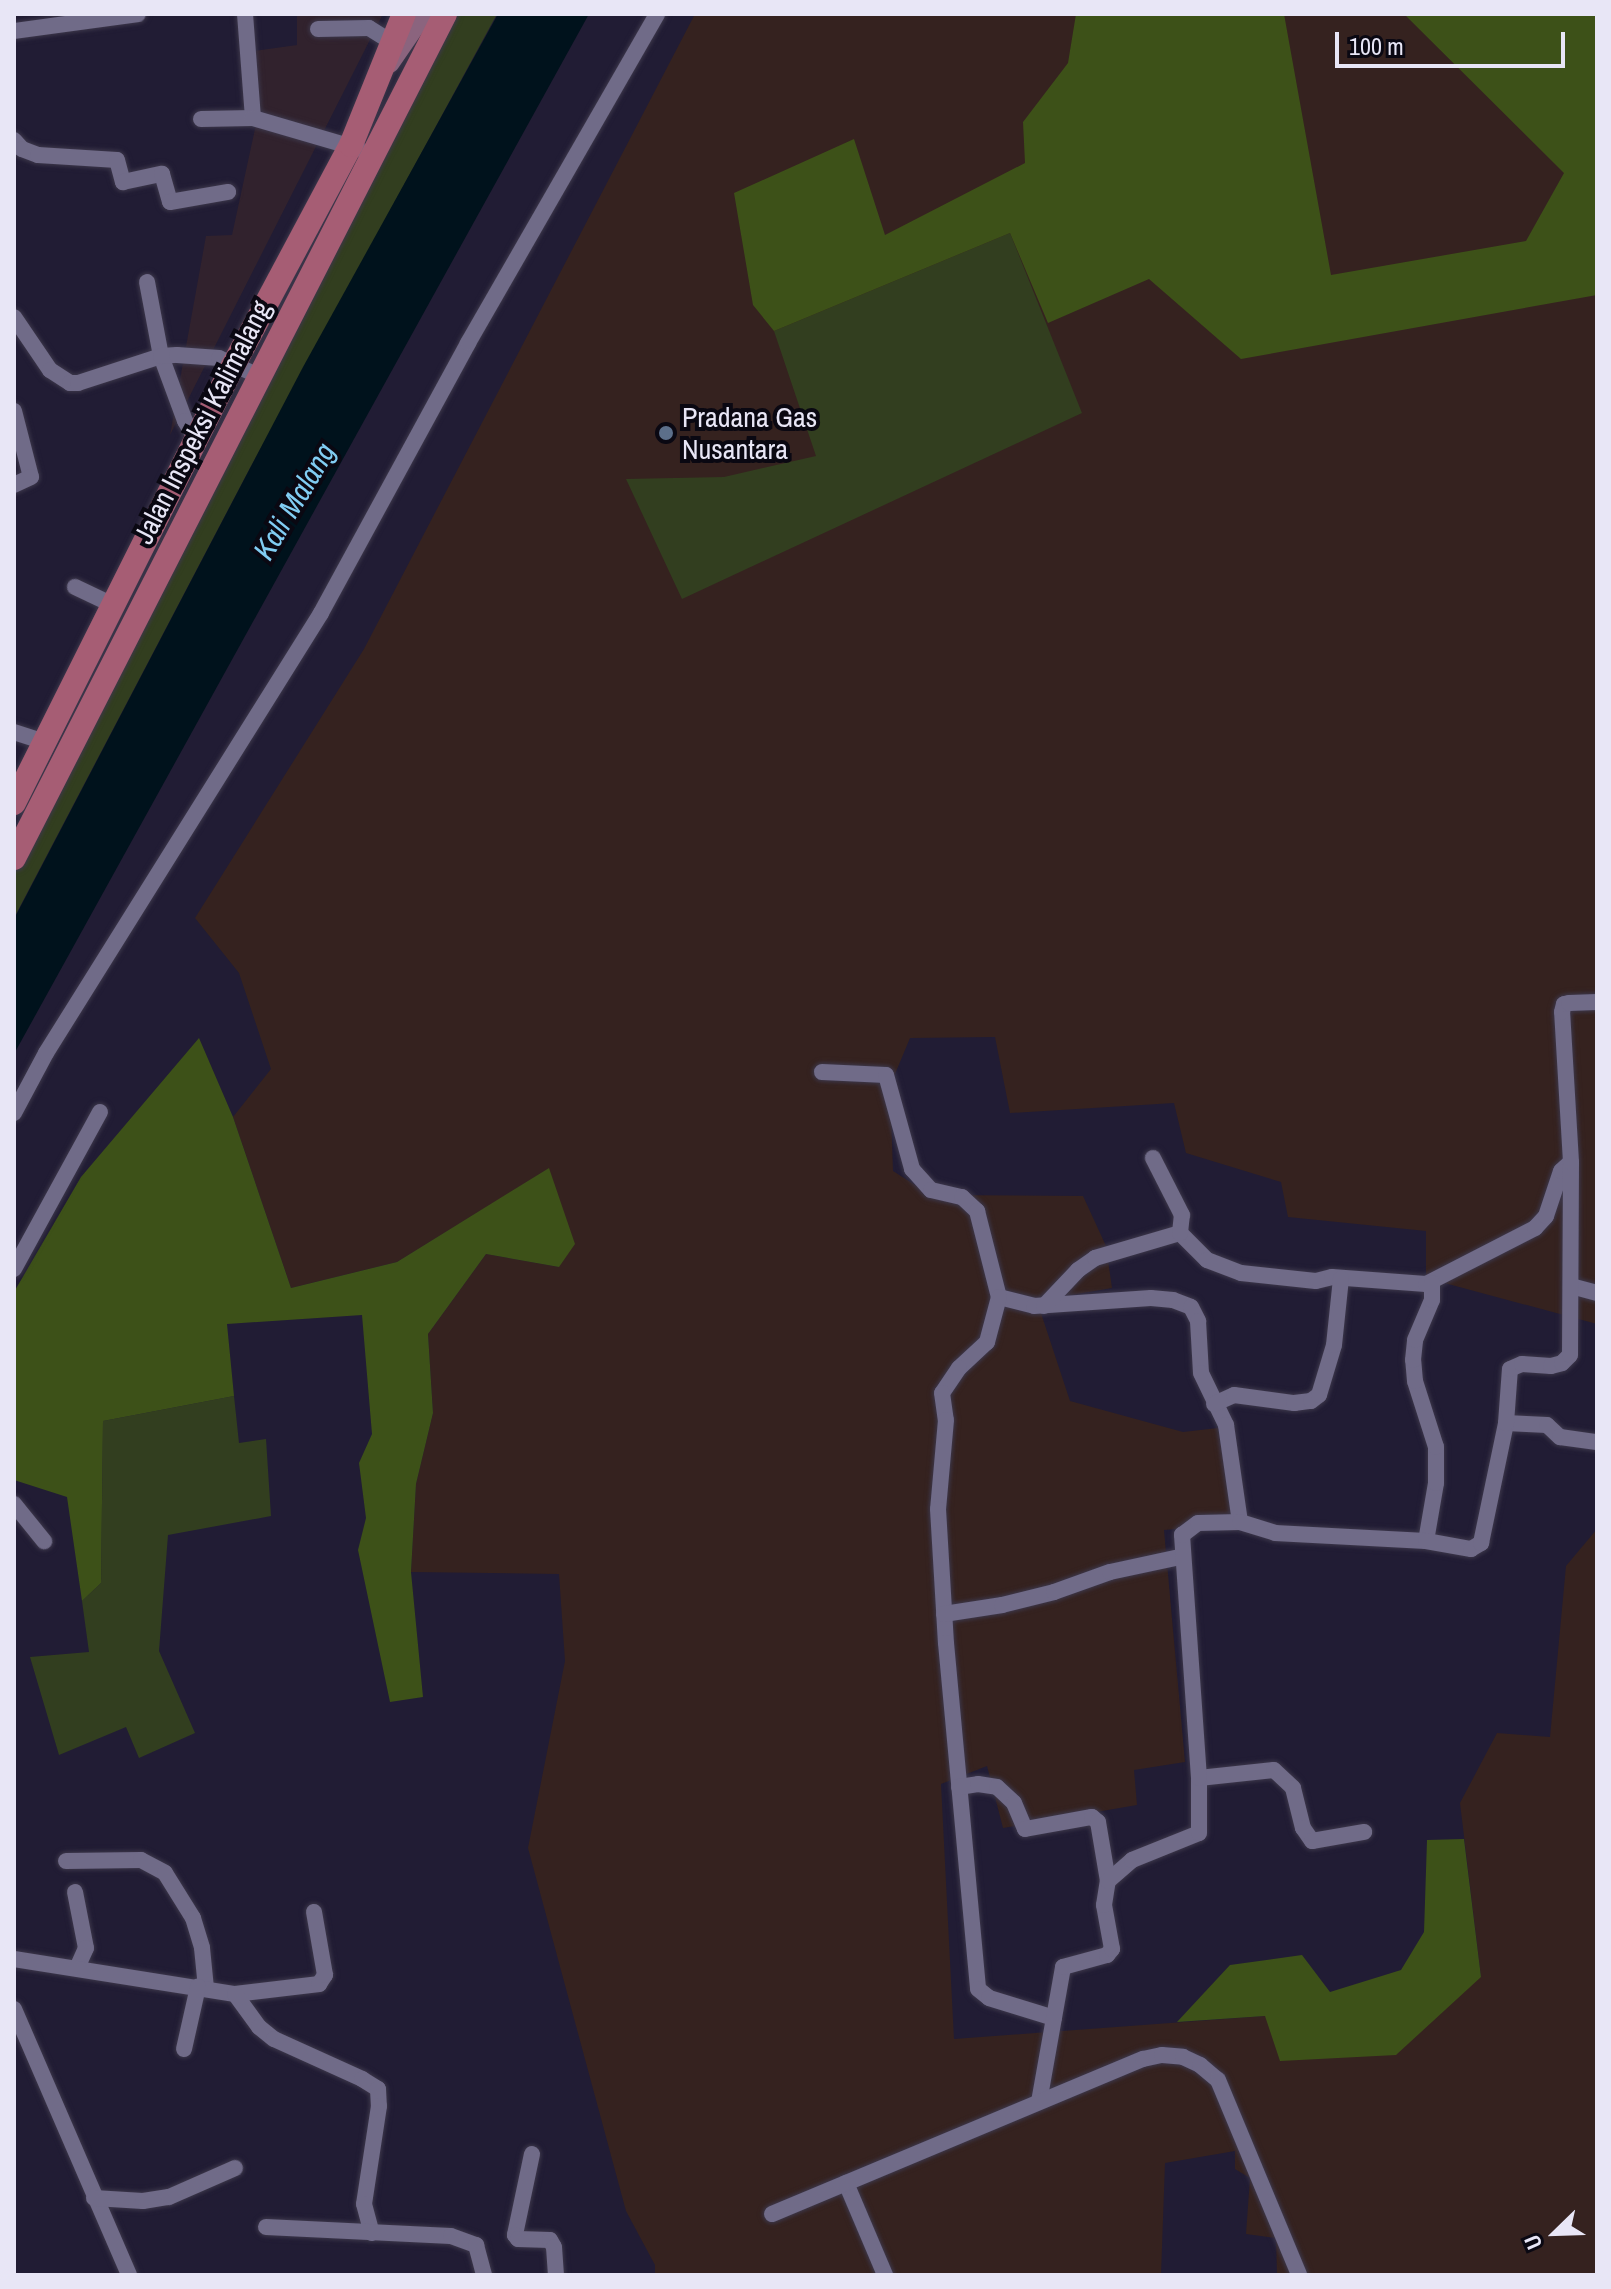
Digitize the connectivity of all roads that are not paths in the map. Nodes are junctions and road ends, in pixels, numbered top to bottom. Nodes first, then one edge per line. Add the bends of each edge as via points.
1 (138, 14) edge
2 (245, 14) edge
3 (445, 14) edge
4 (657, 14) edge
5 (415, 19) edge
6 (318, 29) dead end
7 (14, 31) edge
8 (391, 42) junction
9 (379, 75) junction
10 (401, 96) junction
11 (253, 118) junction
12 (201, 119) dead end
13 (14, 140) edge
14 (361, 150) junction
15 (228, 192) dead end
16 (147, 282) dead end
17 (14, 317) edge
18 (161, 356) junction
19 (234, 364) junction
20 (259, 376) junction
21 (14, 411) edge
22 (197, 441) junction
23 (14, 485) edge
24 (158, 520) junction
25 (180, 530) junction
26 (75, 587) dead end
27 (115, 606) junction
28 (103, 656) junction
29 (14, 732) edge
30 (45, 742) junction
31 (14, 803) edge
32 (37, 811) junction
33 (14, 858) edge
34 (1597, 1002) edge
35 (822, 1072) dead end
36 (100, 1112) dead end
37 (14, 1113) edge
38 (1153, 1158) dead end
39 (1571, 1162) junction
40 (1180, 1233) junction
41 (14, 1269) edge
42 (1341, 1278) junction
43 (1432, 1283) junction
44 (1571, 1286) junction
45 (1597, 1293) edge
46 (999, 1297) junction
47 (1044, 1306) junction
48 (1214, 1404) junction
49 (1506, 1423) junction
50 (1597, 1442) edge
51 (14, 1504) edge
52 (1240, 1522) junction
53 (44, 1541) dead end
54 (1426, 1541) junction
55 (1180, 1557) junction
56 (944, 1614) junction
57 (1199, 1778) junction
58 (959, 1787) junction
59 (1364, 1832) dead end
60 (66, 1861) dead end
61 (1108, 1881) junction
62 (75, 1892) dead end
63 (314, 1912) dead end
64 (14, 1959) edge
65 (77, 1968) junction
66 (202, 1987) junction
67 (235, 1994) junction
68 (14, 2009) edge
69 (1054, 2018) junction
70 (184, 2049) dead end
71 (1039, 2102) junction
72 (532, 2154) dead end
73 (235, 2168) dead end
74 (846, 2183) junction
75 (94, 2198) junction
76 (772, 2214) dead end
77 (266, 2227) dead end
78 (372, 2233) junction
79 (129, 2275) edge
80 (484, 2275) edge
81 (556, 2275) edge
82 (885, 2275) edge
83 (1299, 2275) edge

1 - 7 street
2 - 11 street
3 - 10 main road, Jalan Inspeksi Kalimalang
4 - 37 street via 321,613 46,1053
5 - 8 main road, Jalan Inspeksi Kalimalang
5 - 9 main road
5 - 10 main road
6 - 8 street via 369,28
8 - 9 main road, Jalan Inspeksi Kalimalang
9 - 14 main road, Jalan Inspeksi Kalimalang
10 - 14 main road, Jalan Inspeksi Kalimalang
11 - 12 street
11 - 14 street
13 - 15 street via 38,155 117,160 123,182 162,174 170,202
14 - 19 main road, Jalan Inspeksi Kalimalang
14 - 20 main road, Jalan Inspeksi Kalimalang
16 - 18 street
17 - 18 street via 50,370 70,383
18 - 19 street via 200,355
18 - 22 street
19 - 20 street
19 - 22 main road, Jalan Inspeksi Kalimalang
20 - 25 main road, Jalan Inspeksi Kalimalang
21 - 23 street via 31,477
22 - 24 main road, Jalan Inspeksi Kalimalang
24 - 25 main road
24 - 27 main road, Jalan Inspeksi Kalimalang
25 - 28 main road, Jalan Inspeksi Kalimalang
26 - 27 street
27 - 28 main road, Jalan Inspeksi Kalimalang
28 - 30 main road, Jalan Inspeksi Kalimalang
28 - 32 main road, Jalan Inspeksi Kalimalang
29 - 30 street
30 - 31 main road, Jalan Inspeksi Kalimalang
31 - 32 street
32 - 33 main road, Jalan Inspeksi Kalimalang
34 - 39 street via 1562,1007
35 - 46 street via 886,1075 912,1169 931,1190 962,1197 977,1211
36 - 41 street
38 - 40 street via 1182,1215
39 - 43 street via 1558,1175 1546,1216 1535,1228
39 - 44 street
40 - 42 street via 1207,1260 1232,1271 1316,1281
40 - 47 street via 1095,1258
42 - 43 street
42 - 48 street via 1334,1345 1315,1399 1294,1403 1234,1395
43 - 54 street via 1430,1308 1415,1340 1413,1360 1436,1447
44 - 45 street
44 - 49 street via 1570,1355 1551,1366 1522,1364 1510,1369
46 - 47 street
46 - 56 street via 987,1342 942,1393 946,1420 938,1509
47 - 48 street via 1151,1298 1191,1307 1198,1321 1201,1373
48 - 52 street via 1226,1425
49 - 50 street via 1547,1425 1560,1437
49 - 54 street via 1481,1543 1471,1549
51 - 53 street
52 - 54 street via 1275,1533
52 - 55 street via 1198,1523 1182,1535
55 - 56 street via 1002,1605
55 - 57 street
56 - 58 street
57 - 59 street via 1274,1770 1293,1788 1303,1828 1312,1841
57 - 61 street via 1199,1833 1132,1860
58 - 61 street via 997,1787 1014,1803 1025,1829 1092,1817 1098,1822
58 - 69 street via 978,1989 989,1998
60 - 66 street via 141,1860 165,1873 193,1918 202,1948
61 - 69 street via 1104,1905 1112,1949 1063,1967
62 - 65 street via 86,1948
63 - 67 street via 323,1981
64 - 65 street
65 - 66 street
66 - 67 street
66 - 70 street
67 - 78 street via 274,2039 378,2089 364,2204
68 - 75 street
69 - 71 street
71 - 74 street
71 - 83 street via 1143,2059 1183,2057 1200,2065 1218,2080 1230,2102
72 - 81 street via 515,2235 550,2240
73 - 75 street via 169,2197
74 - 76 street
74 - 82 street
75 - 79 street
77 - 78 street
78 - 80 street via 470,2241 481,2254

